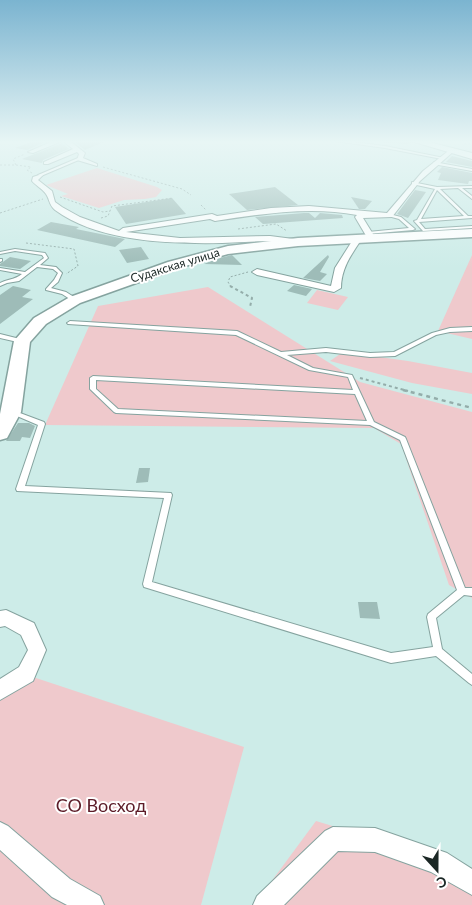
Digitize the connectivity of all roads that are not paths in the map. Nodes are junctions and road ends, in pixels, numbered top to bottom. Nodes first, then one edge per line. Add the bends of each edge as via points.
1 (37, 183) edge
2 (413, 183) edge
3 (414, 183) edge
4 (472, 187) edge
5 (437, 188) junction
6 (459, 188) junction
7 (472, 198) edge
8 (364, 214) junction
9 (389, 215) junction
10 (470, 217) edge
11 (419, 220) junction
12 (472, 227) edge
13 (111, 232) junction
14 (472, 234) edge
15 (365, 237) junction
16 (298, 242) junction
17 (0, 253) edge
18 (36, 266) junction
19 (0, 269) edge
20 (257, 272) road end
21 (24, 273) junction
22 (0, 285) edge
23 (75, 300) junction
24 (70, 323) dead end
25 (472, 329) edge
26 (0, 336) edge
27 (22, 341) junction
28 (281, 354) junction
29 (356, 392) junction
30 (11, 412) junction
31 (370, 423) junction
32 (0, 433) edge
33 (462, 591) junction
34 (472, 592) edge
35 (0, 619) edge
36 (438, 651) junction
37 (472, 680) edge
38 (0, 690) edge
39 (0, 834) edge
40 (472, 883) edge
41 (91, 905) edge
42 (266, 905) edge

1 - 13 street via 62,211
2 - 9 street
3 - 5 lane
4 - 6 lane
5 - 6 lane
5 - 10 lane
5 - 11 lane
6 - 7 lane
8 - 9 street
8 - 13 street via 329,208 282,211 216,219 212,216
8 - 15 street via 359,218
9 - 15 lane via 400,218 413,229
10 - 11 lane
11 - 12 lane via 416,221 424,230
13 - 16 street via 197,241 281,238
14 - 15 main road, Судакская улица
15 - 16 main road, Судакская улица
15 - 20 street via 339,265 334,289
16 - 23 main road, Судакская улица via 249,246 208,254
17 - 18 lane via 14,250 43,254 46,258
18 - 21 lane
18 - 23 lane via 54,268 60,273 48,289
19 - 21 lane
21 - 22 lane via 17,280
23 - 27 main road, Судакская улица via 40,321
24 - 28 lane via 237,333
25 - 28 lane via 434,334 396,354 326,350
26 - 27 lane
27 - 30 main road
28 - 29 lane via 311,369 350,376
29 - 31 lane
29 - 31 lane via 93,378 93,388 116,412
30 - 32 main road
30 - 36 lane via 42,424 20,489 168,495 147,584 391,658
31 - 33 lane via 403,439
33 - 34 lane
33 - 36 lane via 431,617
35 - 38 street via 6,618 28,629 37,650 26,674
36 - 37 lane
39 - 41 street via 61,888
40 - 42 street via 438,862 374,840 333,839

